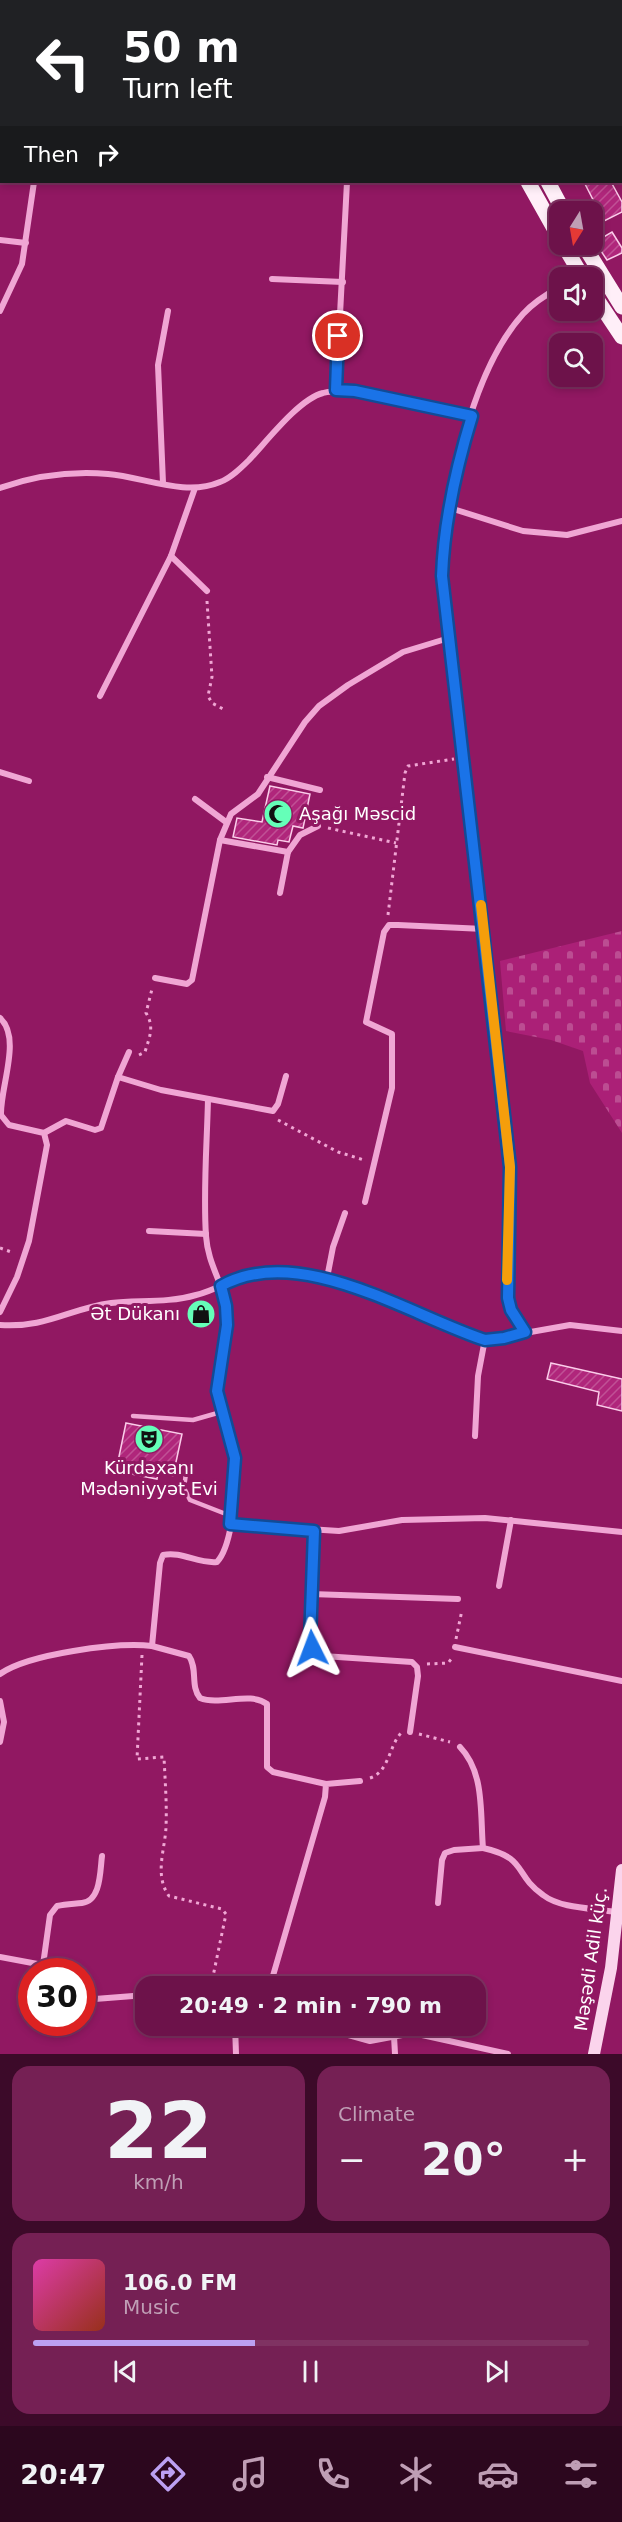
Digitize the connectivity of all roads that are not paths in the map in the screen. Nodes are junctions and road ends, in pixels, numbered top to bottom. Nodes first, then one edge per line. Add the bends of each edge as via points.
1 (34, 183) edge
2 (347, 183) edge
3 (529, 183) edge
4 (549, 183) edge
5 (558, 201) edge
6 (549, 219) edge
7 (0, 240) edge
8 (26, 243) junction
9 (590, 255) edge
10 (596, 266) joint
11 (272, 279) dead end
12 (343, 282) junction
13 (549, 295) edge
14 (622, 307) edge
15 (603, 308) edge
16 (0, 311) edge
17 (168, 311) dead end
18 (622, 337) edge
19 (336, 390) junction
20 (472, 416) junction
21 (163, 483) junction
22 (0, 488) edge
23 (195, 488) junction
24 (450, 508) junction
25 (622, 521) edge
26 (171, 556) junction
27 (207, 591) road end
28 (449, 638) junction
29 (100, 696) dead end
30 (0, 772) edge
31 (267, 777) junction
32 (29, 781) dead end
33 (320, 790) dead end
34 (195, 799) dead end
35 (226, 822) junction
36 (318, 826) road end
37 (220, 840) junction
38 (288, 852) junction
39 (280, 893) dead end
40 (483, 929) junction
41 (155, 978) road end
42 (0, 1018) edge
43 (129, 1052) road end
44 (286, 1076) dead end
45 (118, 1077) junction
46 (208, 1099) junction
47 (2, 1123) edge
48 (44, 1133) junction
49 (364, 1202) dead end
50 (345, 1213) dead end
51 (149, 1231) dead end
52 (206, 1234) junction
53 (327, 1278) junction
54 (221, 1286) junction
55 (0, 1312) edge
56 (0, 1324) edge
57 (622, 1331) edge
58 (525, 1332) junction
59 (485, 1340) junction
60 (221, 1412) junction
61 (133, 1416) dead end
62 (476, 1436) dead end
63 (187, 1466) dead end
64 (231, 1516) junction
65 (511, 1521) junction
66 (230, 1524) junction
67 (314, 1531) junction
68 (622, 1532) edge
69 (500, 1586) dead end
70 (311, 1594) junction
71 (458, 1599) dead end
72 (152, 1646) junction
73 (455, 1647) dead end
74 (0, 1674) edge
75 (622, 1681) edge
76 (0, 1701) edge
77 (410, 1732) road end
78 (0, 1742) edge
79 (460, 1747) road end
80 (360, 1781) road end
81 (326, 1784) junction
82 (483, 1848) junction
83 (102, 1856) dead end
84 (622, 1870) edge
85 (438, 1903) dead end
86 (616, 1912) junction
87 (0, 1957) edge
88 (44, 1958) edge
89 (18, 1962) edge
90 (273, 1976) edge
91 (135, 1996) edge
92 (96, 2000) edge
93 (235, 2036) edge
94 (352, 2036) edge
95 (394, 2036) joint
96 (427, 2036) edge
97 (236, 2054) edge
98 (395, 2054) edge
99 (508, 2054) edge
100 (594, 2054) edge

1 - 8 street
2 - 12 street
3 - 6 main road
4 - 5 main road
7 - 8 street
8 - 16 street via 22,264
9 - 10 main road
10 - 14 main road
11 - 12 street
12 - 19 street
13 - 20 street via 525,312 513,327 489,370
15 - 18 main road
17 - 21 street via 158,365
19 - 20 street
19 - 23 street via 321,393 304,404 223,482
20 - 24 street
21 - 22 street via 87,473 33,479
21 - 23 street
23 - 26 street
24 - 25 street via 523,531 567,535
24 - 28 street via 442,576
26 - 27 street
26 - 29 street
28 - 31 street via 403,652 320,706
28 - 40 street
30 - 32 street
31 - 33 street
31 - 35 street via 258,794
34 - 35 street
35 - 37 street
36 - 38 street via 300,835
37 - 38 street
37 - 41 street via 192,980 188,984
38 - 39 street
40 - 49 street via 389,925 384,932 365,1017 370,1026 389,1031 393,1038 392,1088
40 - 58 street via 510,1167 508,1298
42 - 47 street via 10,1032 0,1109
43 - 45 street
44 - 46 street via 273,1110
45 - 46 street
45 - 48 street via 100,1128 66,1121
46 - 52 street
47 - 48 street
48 - 55 street via 46,1155 24,1256
50 - 53 street
51 - 52 street
52 - 54 street via 211,1266
53 - 54 street via 265,1273 235,1278
53 - 59 street
54 - 56 street via 173,1300 92,1307 42,1323
54 - 60 street via 227,1325 217,1391
57 - 58 street via 570,1325
58 - 59 street
59 - 62 street via 478,1376
60 - 61 lane via 193,1420
60 - 64 street via 235,1458
63 - 64 lane via 184,1488 190,1500
64 - 66 street
65 - 67 street via 402,1520 339,1531
65 - 68 street
65 - 69 street
66 - 67 street
66 - 72 street via 217,1562 173,1553 163,1555
67 - 70 street
70 - 71 street
70 - 77 street via 310,1640 316,1653 403,1659 417,1667
72 - 74 street via 108,1646 25,1662
72 - 81 street via 189,1656 200,1698 255,1699 267,1704 267,1767 273,1772
73 - 75 street
76 - 78 street via 4,1722
79 - 82 street via 477,1772
80 - 81 street
81 - 90 street
82 - 85 street via 445,1853
82 - 86 street via 502,1852 514,1860 530,1883 556,1902
83 - 88 street via 92,1899 57,1906 50,1915
84 - 86 street, Məşədi Adil küç.
86 - 100 street, Məşədi Adil küç. via 611,1968
87 - 89 street
91 - 92 street
93 - 97 street
94 - 95 street via 370,2041
95 - 98 street
96 - 99 street

